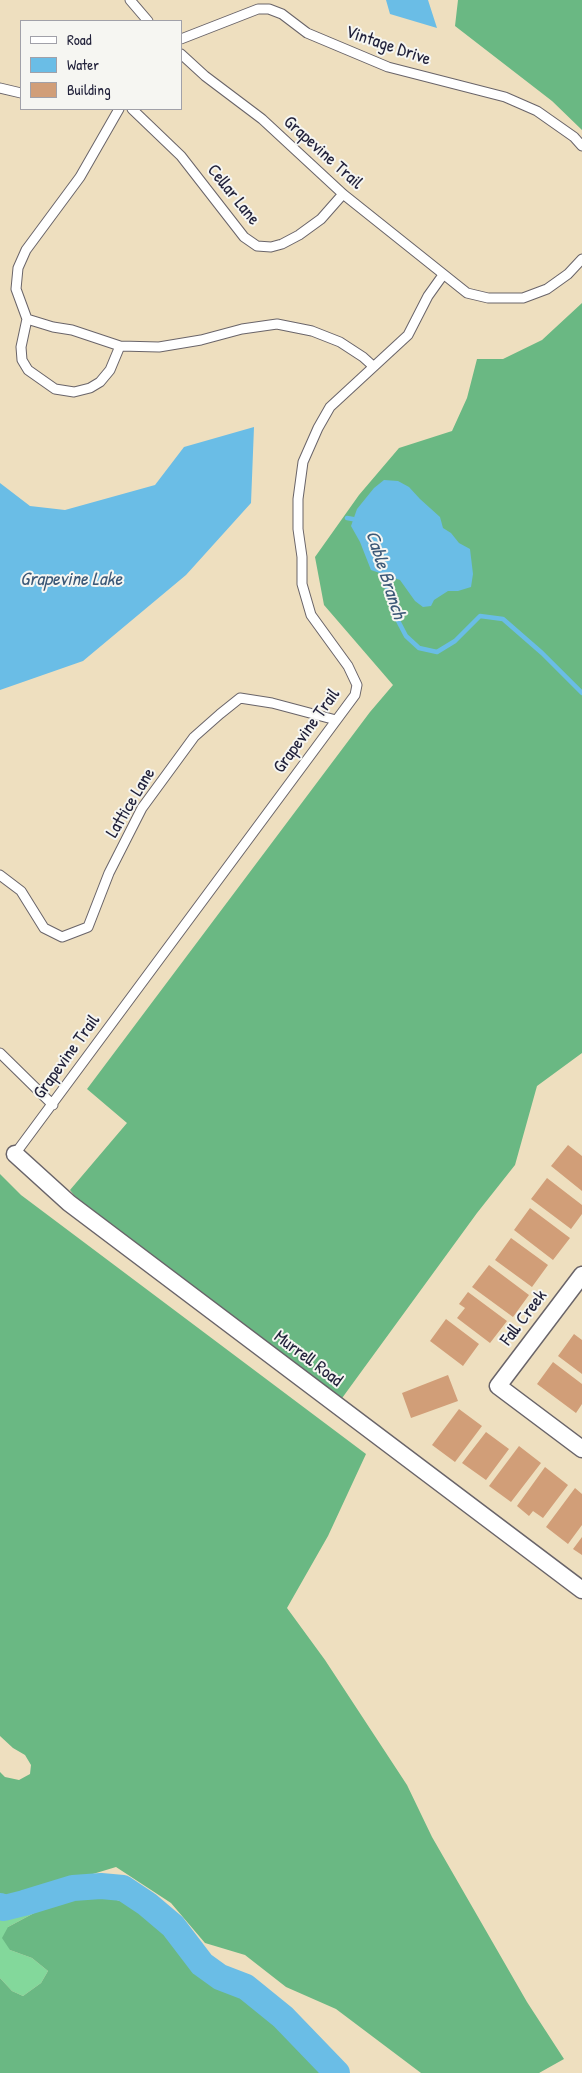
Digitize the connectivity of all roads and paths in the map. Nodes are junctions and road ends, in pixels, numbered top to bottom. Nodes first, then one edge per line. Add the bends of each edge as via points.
1 (130, 0) edge
2 (147, 20) edge
3 (182, 39) edge
4 (182, 55) edge
5 (0, 88) edge
6 (20, 93) edge
7 (118, 110) edge
8 (133, 110) edge
9 (582, 146) edge
10 (343, 194) junction
11 (582, 259) edge
12 (443, 275) junction
13 (27, 319) junction
14 (120, 346) junction
15 (373, 366) junction
16 (336, 720) junction
17 (0, 875) edge
18 (0, 1054) edge
19 (53, 1105) junction
20 (15, 1154) joint
21 (582, 1275) edge
22 (582, 1449) edge
23 (582, 1590) edge

1 - 2 lane
3 - 9 lane, Vintage Drive via 258,9 269,9 282,14 307,33 388,66 505,97 537,111
4 - 10 lane, Grapevine Trail via 262,119
5 - 6 lane
7 - 13 lane via 80,177 26,250 18,268 16,289
8 - 10 lane, Cellar Lane via 181,156 244,237 257,246 271,247 299,235 321,219
10 - 12 lane, Grapevine Trail
11 - 12 lane, Grapevine Trail via 547,289 524,298 488,298 467,293
12 - 15 lane, Grapevine Trail via 408,335
13 - 14 lane
13 - 14 lane via 21,347 22,360 28,370 55,389 74,392 100,382 110,370
14 - 15 lane via 159,347 277,324 312,331 340,342
15 - 16 lane, Grapevine Trail via 330,407 318,428 303,462 298,499 302,584 310,615 348,666 357,685 355,695
16 - 17 lane, Lattice Lane via 240,698 220,714 194,737 142,808 109,873 88,927 62,937 44,928 21,891
16 - 19 lane, Grapevine Trail
18 - 19 lane
19 - 20 lane, Grapevine Trail
20 - 23 street, Murrell Road via 69,1204
21 - 22 street, Fall Creek via 498,1386

